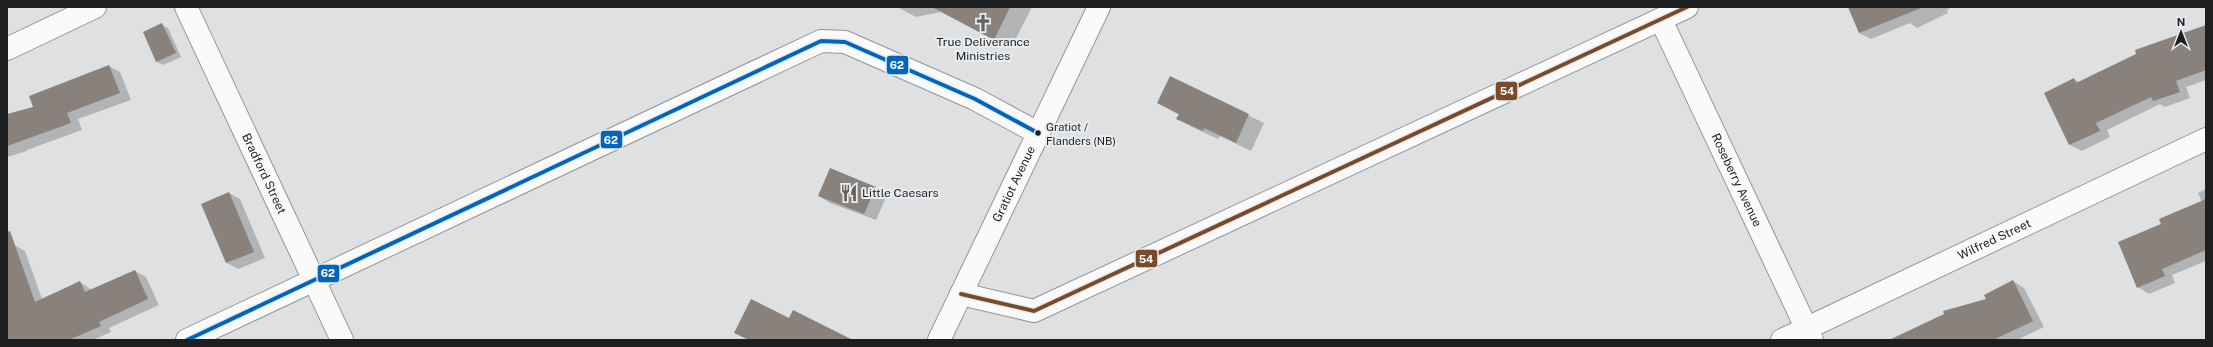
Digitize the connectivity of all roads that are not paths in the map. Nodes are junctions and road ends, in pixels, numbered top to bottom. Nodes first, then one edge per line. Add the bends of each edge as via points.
1 (95, 7) edge
2 (186, 7) edge
3 (1098, 7) edge
4 (1687, 7) edge
5 (1661, 20) junction
6 (7, 49) edge
7 (1038, 133) junction
8 (2206, 139) edge
9 (314, 280) junction
10 (961, 294) junction
11 (1809, 334) edge
12 (187, 340) edge
13 (342, 340) edge
14 (938, 340) edge
15 (1782, 340) edge

1 - 6 street
2 - 9 street, Bradford Street
3 - 7 street, Gratiot Avenue
4 - 5 street
5 - 10 street via 1034,311
5 - 11 street, Roseberry Avenue
7 - 9 street via 975,99 845,42 821,40
7 - 10 street, Gratiot Avenue
8 - 11 street, Wilfred Street
9 - 12 street
9 - 13 street, Bradford Street
10 - 14 street, Gratiot Avenue
11 - 15 street, Wilfred Street

